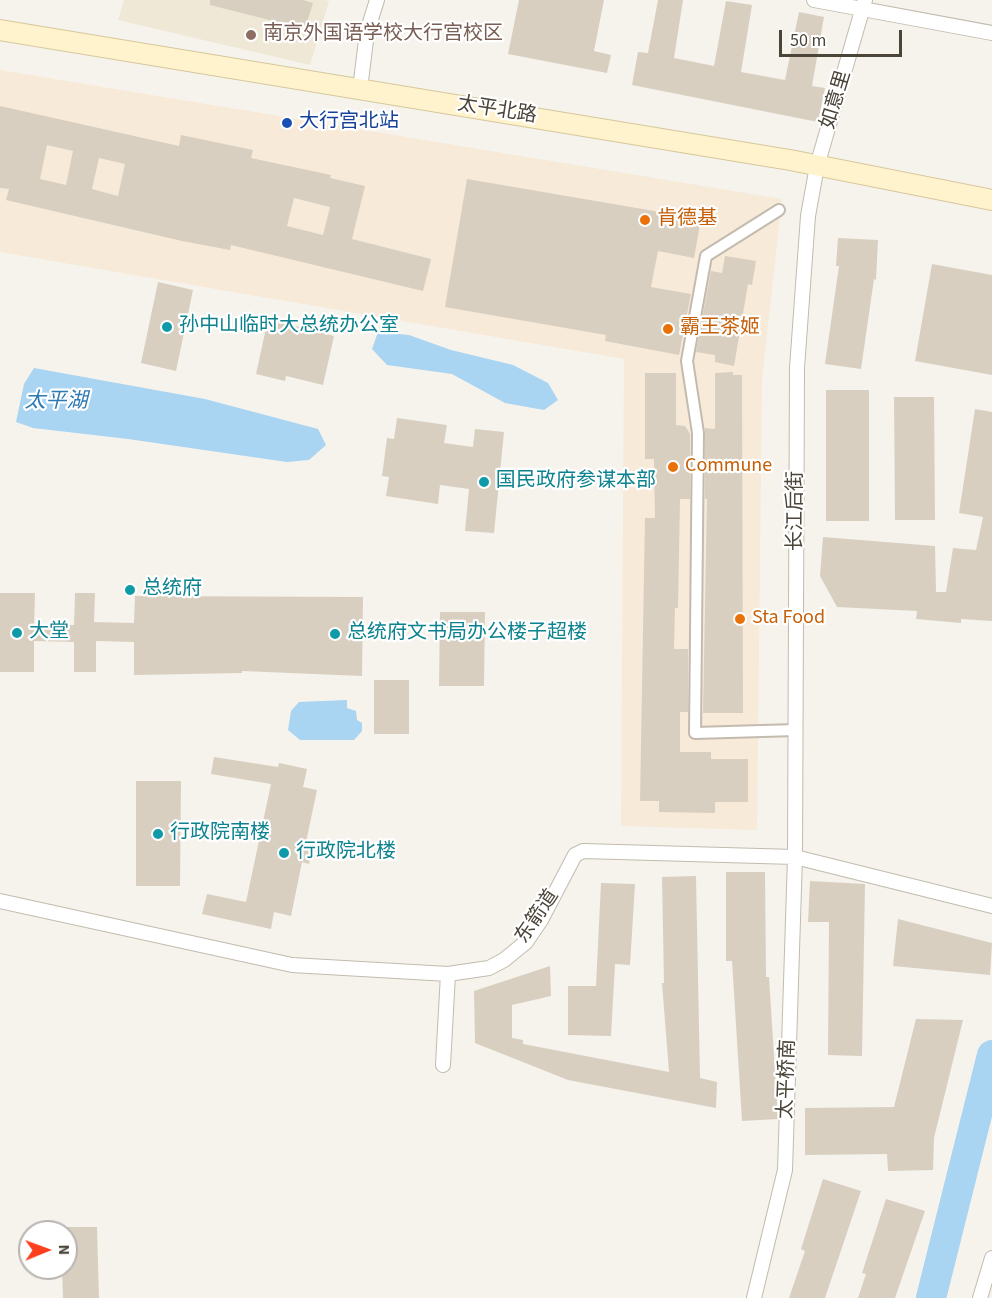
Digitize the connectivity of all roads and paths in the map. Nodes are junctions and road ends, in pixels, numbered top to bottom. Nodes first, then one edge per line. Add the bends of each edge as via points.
1 (377, 0) edge
2 (814, 0) edge
3 (864, 5) edge
4 (0, 30) edge
5 (992, 33) edge
6 (360, 89) junction
7 (817, 166) junction
8 (992, 200) edge
9 (779, 210) dead end
10 (796, 730) junction
11 (795, 857) junction
12 (0, 901) edge
13 (992, 906) edge
14 (448, 974) junction
15 (443, 1065) dead end
16 (992, 1258) edge
17 (754, 1298) edge
18 (980, 1298) edge

1 - 6 street via 367,32
2 - 3 street
3 - 5 street
3 - 7 street, 如意里
4 - 6 main road, 太平北路
6 - 7 main road, 太平北路
7 - 8 main road, 太平北路
7 - 10 street, 长江后街 via 808,216 797,368
9 - 10 street via 706,256 687,361 698,433 695,733
10 - 11 street, 长江后街
11 - 13 street, 东箭道
11 - 14 street, 东箭道 via 583,851 575,855 526,942 489,968
11 - 17 street, 太平桥南 via 785,1170
12 - 14 street, 东箭道 via 292,965
14 - 15 street
16 - 18 street

